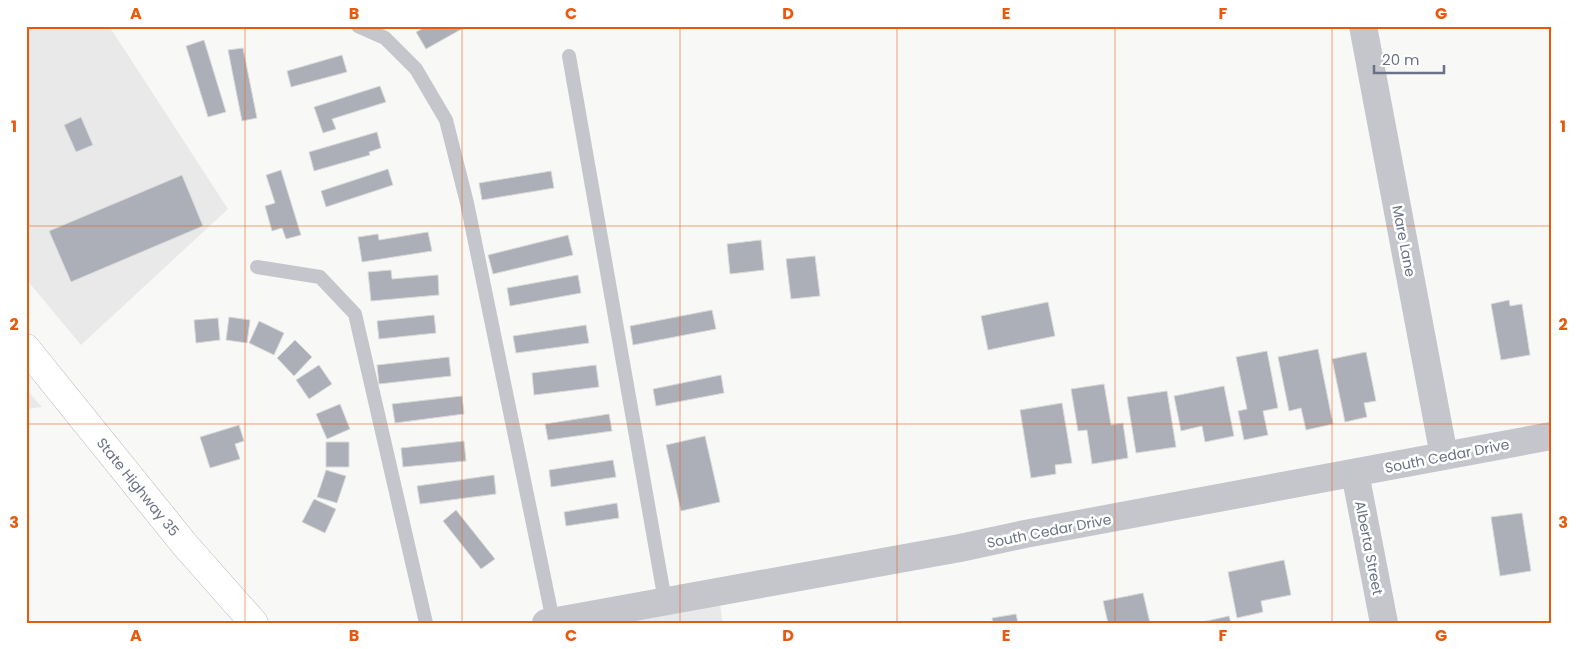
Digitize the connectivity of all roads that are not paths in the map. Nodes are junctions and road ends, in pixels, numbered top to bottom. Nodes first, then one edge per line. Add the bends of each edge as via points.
1 (358, 26) edge
2 (1363, 26) edge
3 (570, 56) dead end
4 (257, 267) dead end
5 (26, 348) edge
6 (1551, 436) edge
7 (1444, 456) junction
8 (1355, 473) junction
9 (665, 601) junction
10 (550, 622) edge
11 (254, 623) edge
12 (426, 623) edge
13 (1384, 623) edge

1 - 10 lane via 385,38 416,69 446,120 469,212
2 - 7 street, Mare Lane
3 - 9 lane
4 - 12 lane via 320,277 355,314
5 - 11 main road, State Highway 35 via 173,530
6 - 7 street, South Cedar Drive
7 - 8 street, South Cedar Drive
8 - 9 street, South Cedar Drive
8 - 13 street, Alberta Street
9 - 10 street, South Cedar Drive

